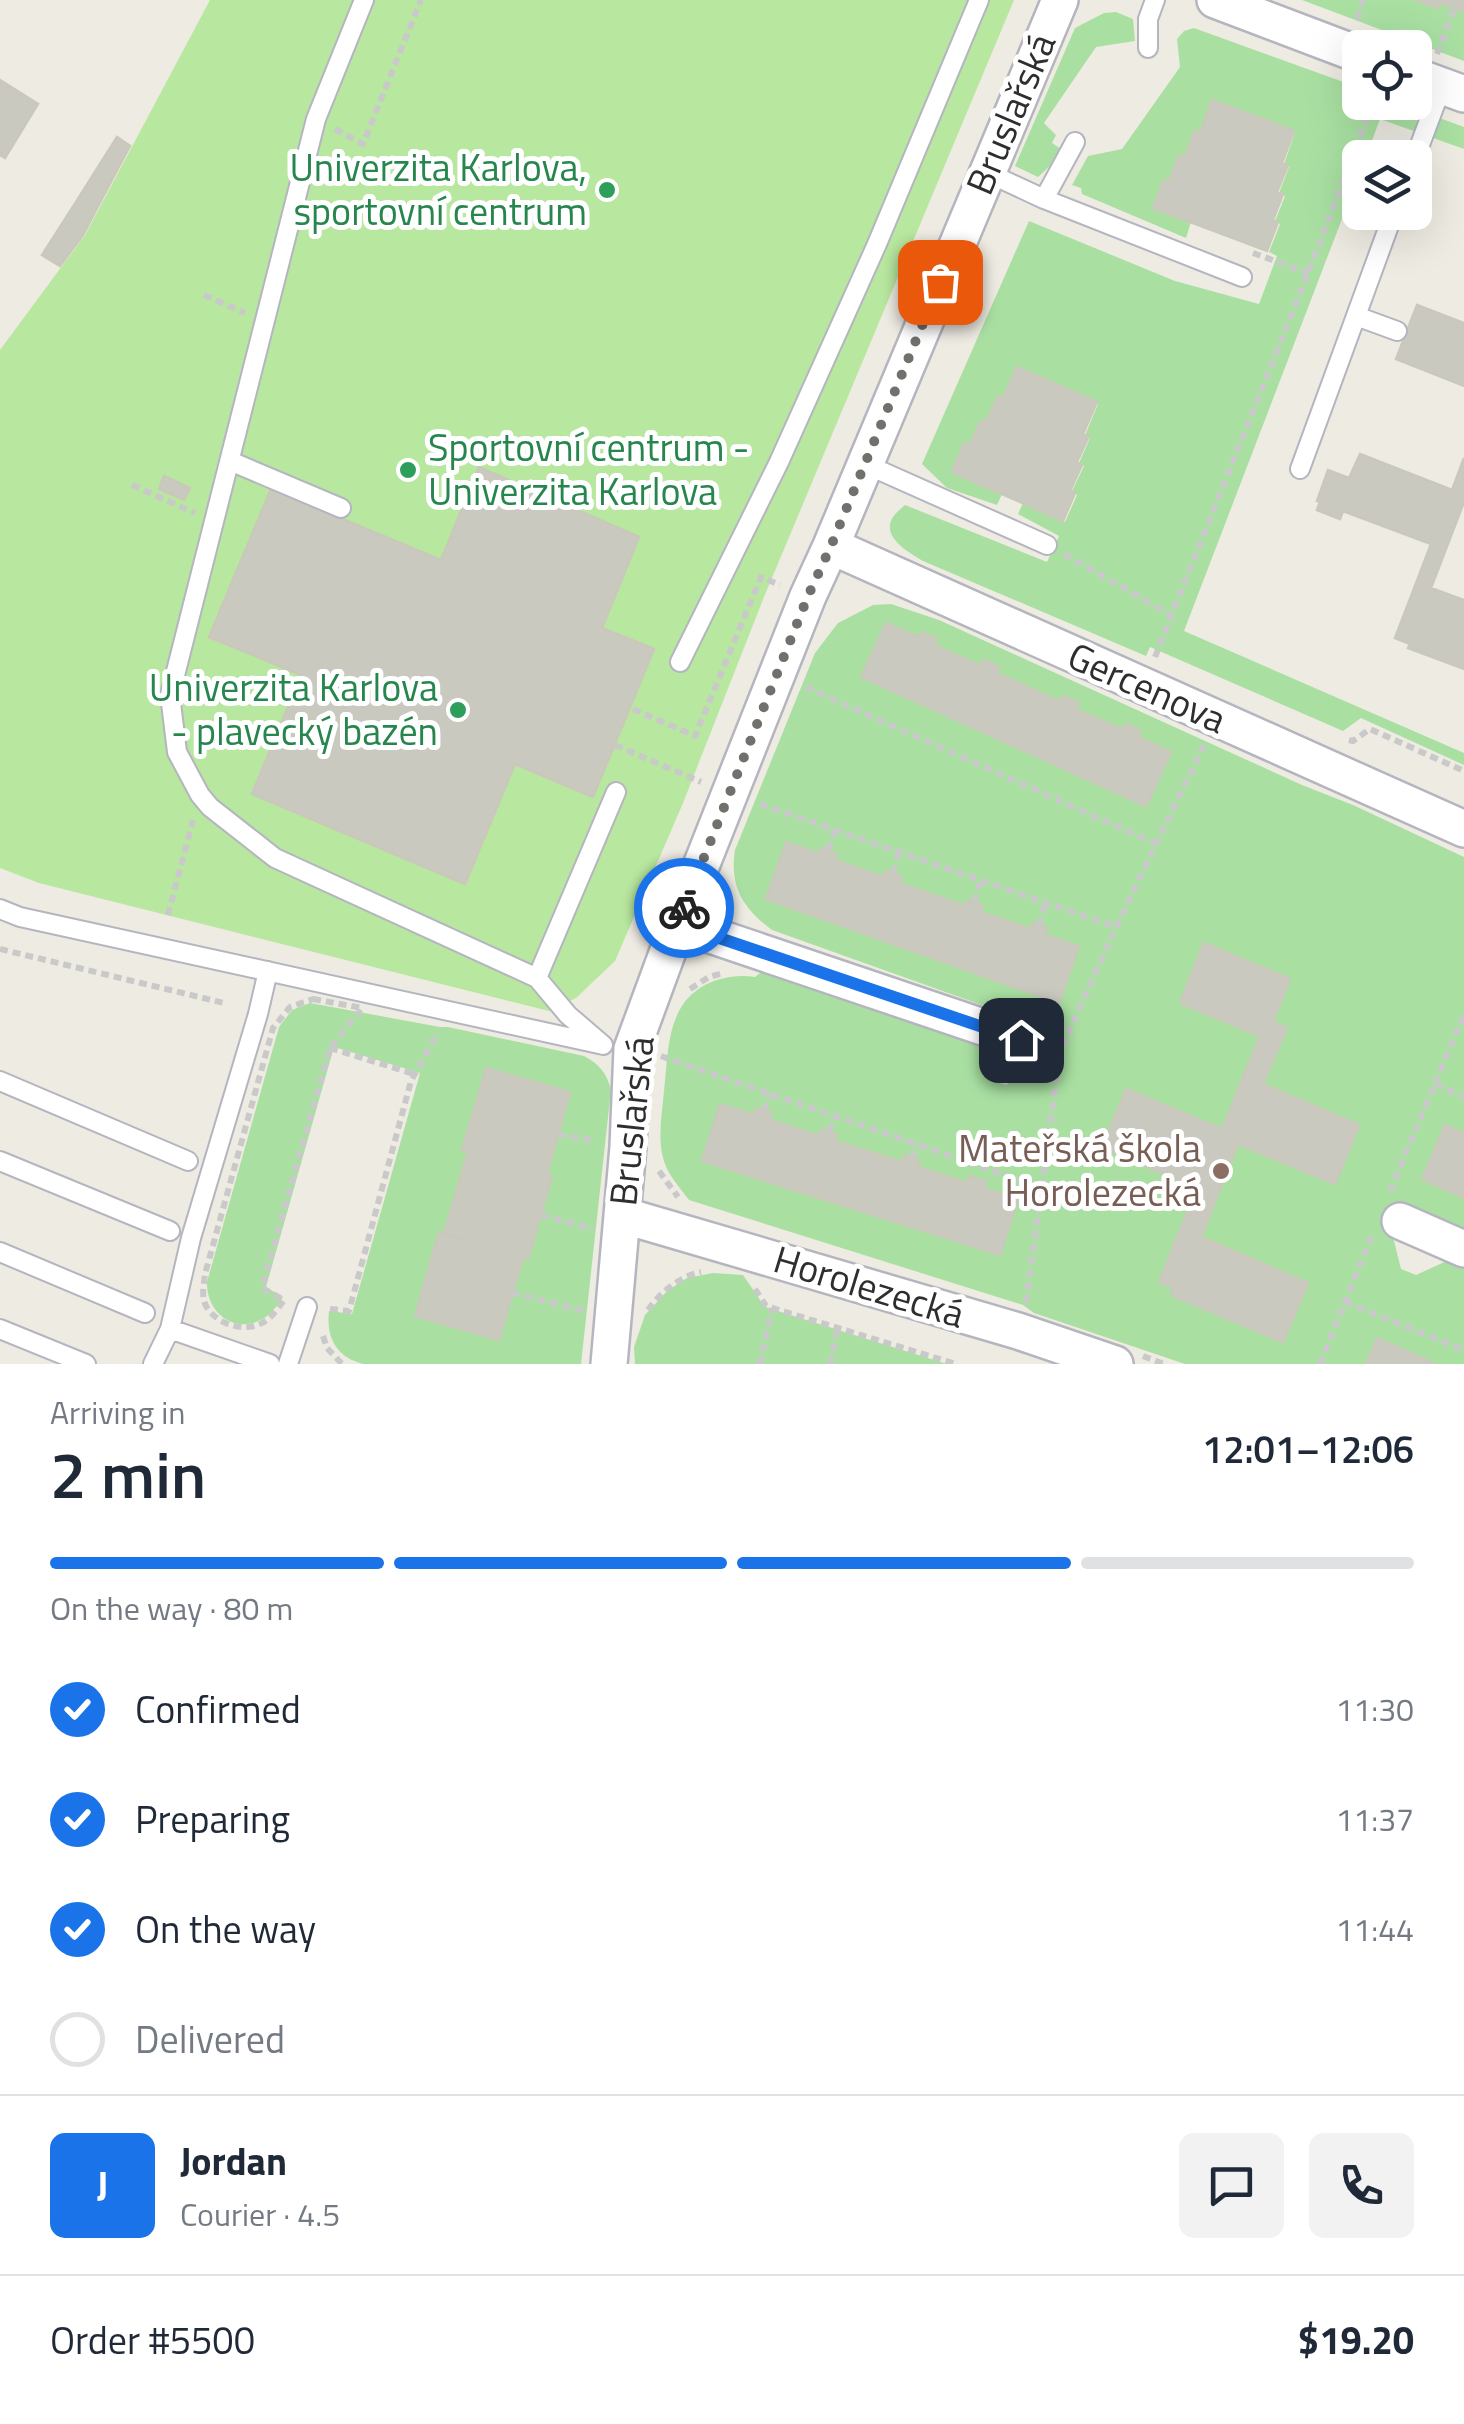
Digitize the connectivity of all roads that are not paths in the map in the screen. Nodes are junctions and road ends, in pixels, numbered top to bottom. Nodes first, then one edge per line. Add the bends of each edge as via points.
1 (364, 0) edge
2 (978, 0) edge
3 (1060, 0) edge
4 (1155, 0) edge
5 (1215, 0) edge
6 (1342, 38) edge
7 (1148, 48) dead end
8 (1439, 79) edge
9 (1420, 140) edge
10 (1076, 142) dead end
11 (986, 172) junction
12 (1044, 200) junction
13 (1387, 230) edge
14 (1242, 276) dead end
15 (1356, 316) junction
16 (1397, 331) dead end
17 (230, 461) junction
18 (864, 464) junction
19 (1300, 469) dead end
20 (340, 508) dead end
21 (1048, 545) road end
22 (831, 546) junction
23 (680, 662) dead end
24 (616, 792) dead end
25 (1464, 829) edge
26 (0, 909) edge
27 (678, 924) junction
28 (268, 971) junction
29 (538, 978) junction
30 (1021, 1040) dead end
31 (644, 1052) junction
32 (0, 1081) edge
33 (214, 1086) dead end
34 (234, 1094) junction
35 (0, 1161) edge
36 (188, 1161) dead end
37 (1400, 1221) dead end
38 (610, 1223) junction
39 (170, 1231) dead end
40 (1464, 1248) edge
41 (0, 1252) edge
42 (316, 1308) road end
43 (145, 1313) dead end
44 (0, 1329) edge
45 (170, 1329) junction
46 (86, 1364) edge
47 (152, 1364) edge
48 (270, 1364) edge
49 (288, 1364) edge
50 (609, 1364) edge
51 (1115, 1364) edge

1 - 17 lane via 316,118
2 - 23 lane via 788,444
3 - 11 street, Bruslařská
4 - 7 lane
5 - 6 street
8 - 9 lane
10 - 12 lane
11 - 12 lane
11 - 18 street, Bruslařská
12 - 14 lane
13 - 15 lane
15 - 16 lane
15 - 19 lane
17 - 20 lane
17 - 29 lane via 170,695 177,752 200,795 275,858
18 - 21 lane
18 - 22 street, Bruslařská
22 - 25 street, Gercenova
22 - 27 street, Bruslařská
24 - 29 lane
26 - 28 lane
27 - 30 street
27 - 31 street, Bruslařská
28 - 31 lane
28 - 34 lane
29 - 31 lane via 568,1014
31 - 38 street, Bruslařská
32 - 36 lane
33 - 34 lane
34 - 45 lane
35 - 39 lane
37 - 40 street
38 - 50 street, Bruslařská
38 - 51 street, Horolezecká via 1018,1331
41 - 43 lane
42 - 49 lane
44 - 46 lane
45 - 47 lane
45 - 48 lane

